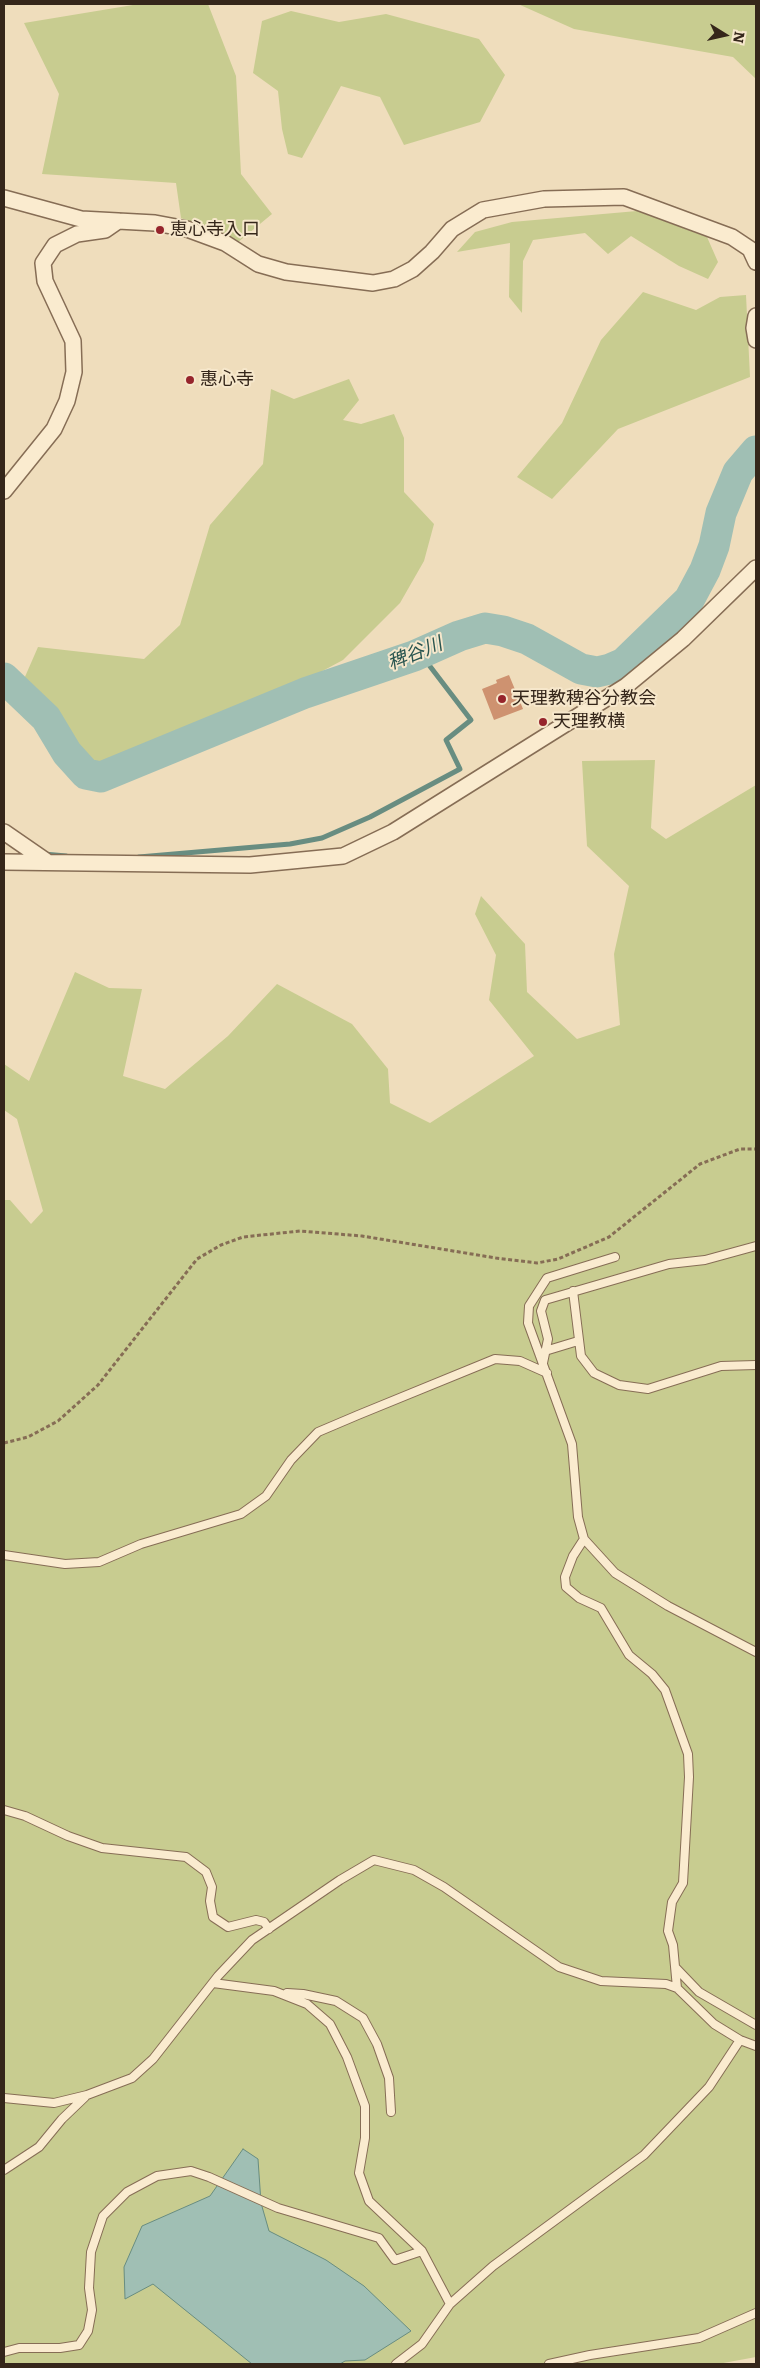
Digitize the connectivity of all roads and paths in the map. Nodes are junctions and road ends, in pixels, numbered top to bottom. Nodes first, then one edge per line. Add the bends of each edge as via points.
1 (4, 198) edge
2 (118, 221) junction
3 (756, 262) edge
4 (756, 316) edge
5 (756, 340) edge
6 (4, 490) edge
7 (756, 568) edge
8 (4, 832) edge
9 (46, 861) junction
10 (4, 862) edge
11 (756, 1149) edge
12 (756, 1246) edge
13 (616, 1257) dead end
14 (573, 1291) junction
15 (578, 1341) junction
16 (545, 1351) junction
17 (543, 1363) junction
18 (756, 1365) edge
19 (547, 1373) junction
20 (4, 1443) edge
21 (584, 1538) junction
22 (4, 1555) edge
23 (756, 1652) edge
24 (4, 1810) edge
25 (269, 1929) junction
26 (676, 1968) junction
27 (213, 1983) junction
28 (677, 1988) junction
29 (280, 1993) junction
30 (756, 2026) edge
31 (740, 2040) junction
32 (756, 2046) edge
33 (87, 2095) junction
34 (4, 2098) edge
35 (391, 2112) dead end
36 (4, 2170) edge
37 (422, 2251) junction
38 (450, 2304) junction
39 (756, 2313) edge
40 (4, 2352) edge
41 (396, 2364) edge
42 (549, 2364) edge

1 - 2 street via 81,219
2 - 3 street via 187,229 225,243 258,264 286,272 373,283 394,279 413,269 452,229 483,210 544,199 624,196 732,237 750,249
2 - 6 street via 105,230 77,234 55,246 43,263 45,281 72,341 74,372 67,401 54,429
4 - 5 street
7 - 9 street via 683,639 626,686 393,832 343,856 250,864
8 - 9 street
9 - 10 street
11 - 20 path via 740,1149 700,1164 609,1237 558,1259 538,1262 496,1258 362,1236 300,1231 243,1237 220,1245 197,1259 98,1385 58,1420 28,1437
12 - 14 lane via 705,1260 669,1264
13 - 17 lane via 547,1278 529,1306 528,1323
14 - 15 lane
14 - 16 lane via 545,1300 541,1311 548,1339
15 - 16 lane
15 - 18 lane via 581,1356 594,1373 618,1385 648,1388 721,1366
16 - 17 lane
17 - 19 lane
19 - 21 lane via 572,1444 578,1517
19 - 22 lane via 520,1361 496,1359 358,1415 318,1432 291,1460 266,1496 241,1514 141,1544 99,1562 66,1564
21 - 23 lane via 614,1573 668,1606
21 - 26 lane via 565,1577 566,1587 601,1608 629,1655 665,1690 688,1754 684,1875 672,1902 668,1925
24 - 25 lane via 102,1848 186,1857 206,1872 212,1887 213,1917 228,1927 256,1920 264,1922
25 - 27 lane via 252,1940
25 - 28 lane via 374,1860 414,1870 444,1887 559,1967 601,1981 666,1984
26 - 28 lane
26 - 30 lane via 699,1992
27 - 29 lane
27 - 33 lane via 153,2059 132,2078
28 - 31 lane via 714,2024
29 - 35 lane via 336,2001 363,2018 377,2044 389,2078
29 - 37 lane via 307,2004 330,2024 366,2106 366,2138 359,2172 369,2201
31 - 32 lane
31 - 38 lane via 709,2087 644,2155 493,2266
33 - 34 lane via 54,2103
33 - 36 lane via 39,2146
37 - 38 lane
37 - 40 lane via 395,2260 379,2238 278,2208 209,2177 191,2171 157,2176 127,2192 103,2216 91,2252 89,2288 92,2310 88,2331 79,2345 19,2348
38 - 41 lane via 422,2344
39 - 42 lane via 699,2338

